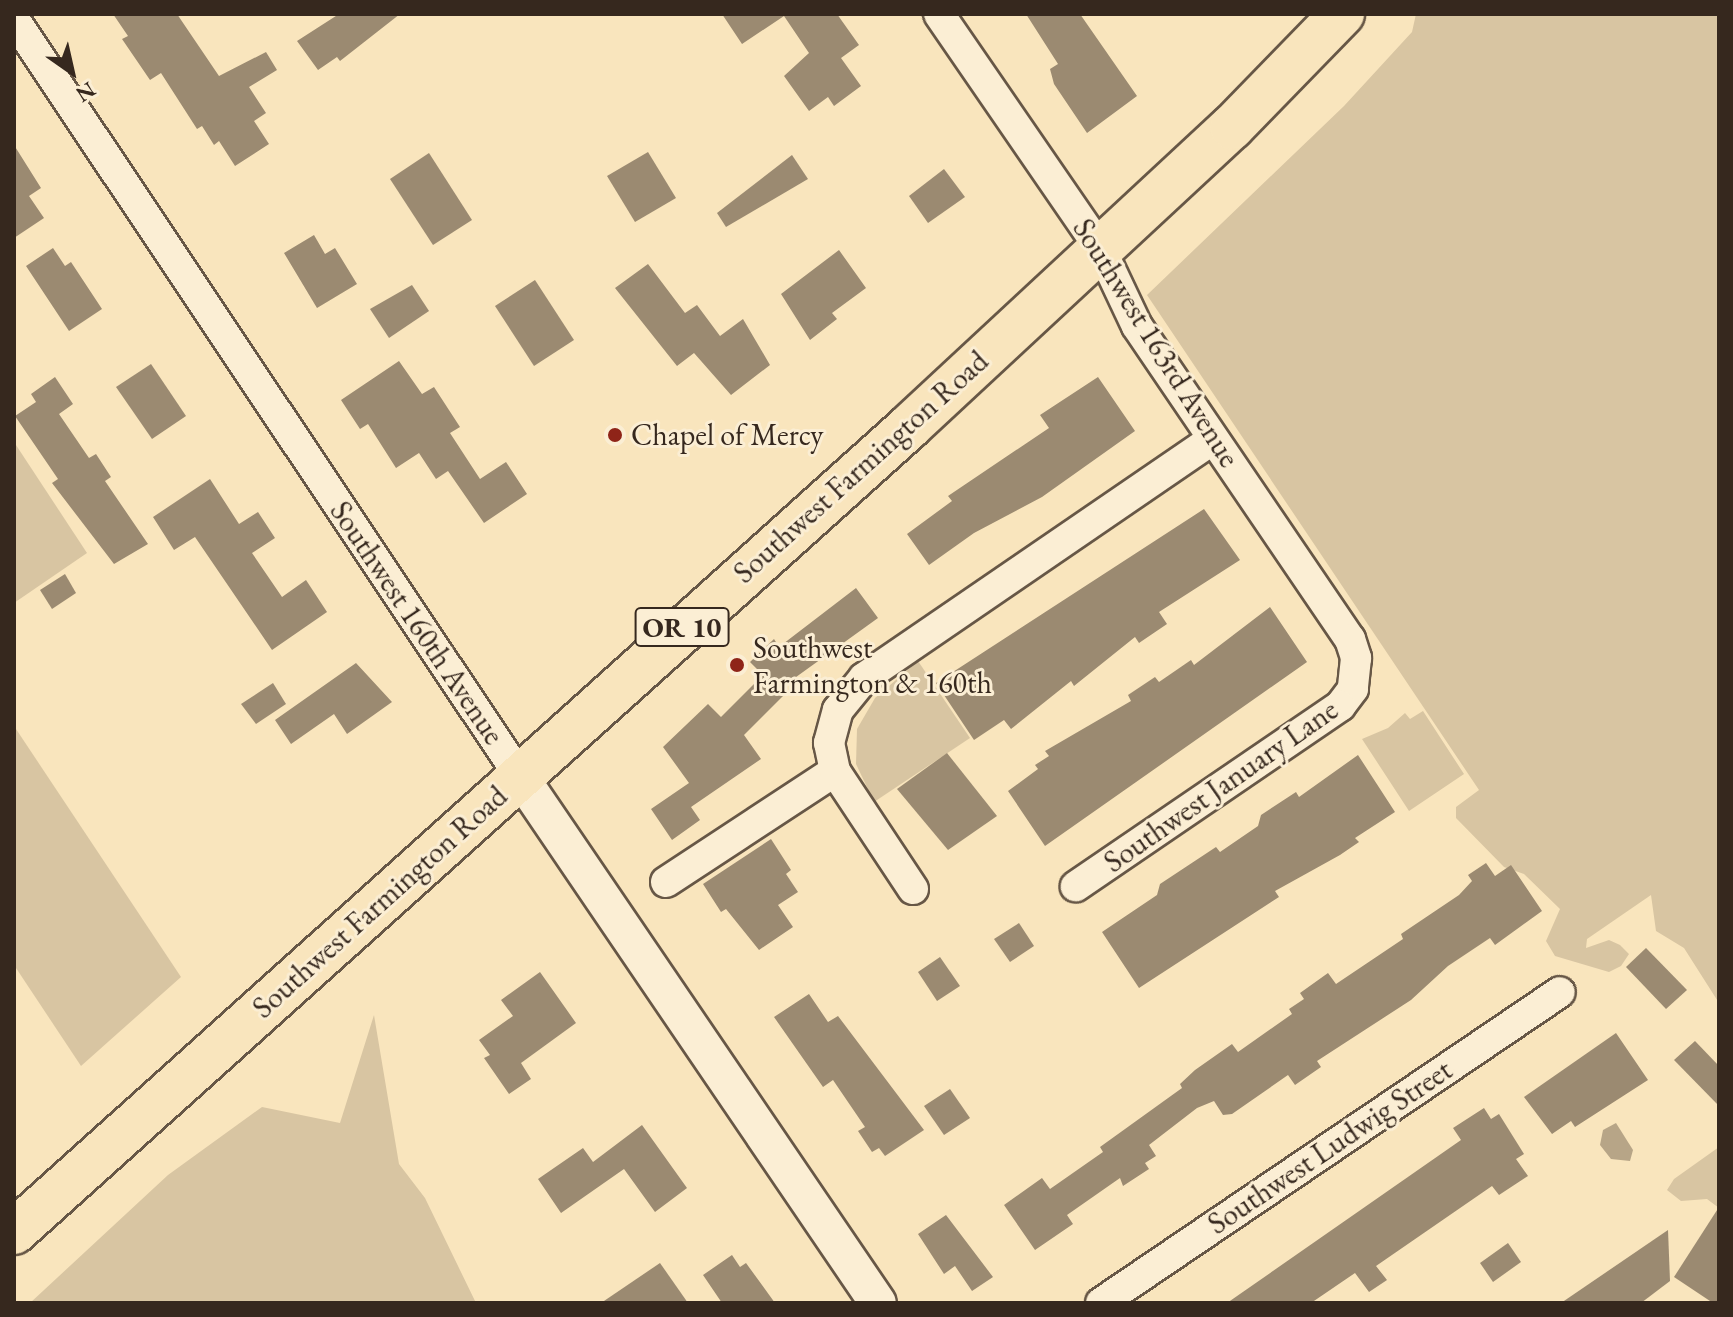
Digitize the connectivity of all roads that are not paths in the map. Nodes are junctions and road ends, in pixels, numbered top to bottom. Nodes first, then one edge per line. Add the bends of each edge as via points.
1 (939, 14) edge
2 (1342, 14) edge
3 (14, 19) edge
4 (1101, 250) junction
5 (1212, 440) junction
6 (1356, 679) joint
7 (835, 771) junction
8 (519, 775) junction
9 (666, 882) dead end
10 (1076, 886) dead end
11 (913, 889) dead end
12 (1560, 992) dead end
13 (14, 1232) edge
14 (878, 1303) edge
15 (1101, 1303) edge

1 - 4 street, Southwest 163rd Avenue
2 - 4 main road, Southwest Farmington Road / OR 10
3 - 8 street, Southwest 160th Avenue
4 - 5 street, Southwest 163rd Avenue via 1137,326
4 - 8 main road, Southwest Farmington Road / OR 10
5 - 6 street, Southwest 163rd Avenue via 1350,639
5 - 7 street via 864,678 832,725
6 - 10 street, Southwest January Lane via 1340,706
7 - 9 street
7 - 11 street
8 - 13 main road, Southwest Farmington Road / OR 10
8 - 14 street, Southwest 160th Avenue
12 - 15 street, Southwest Ludwig Street

